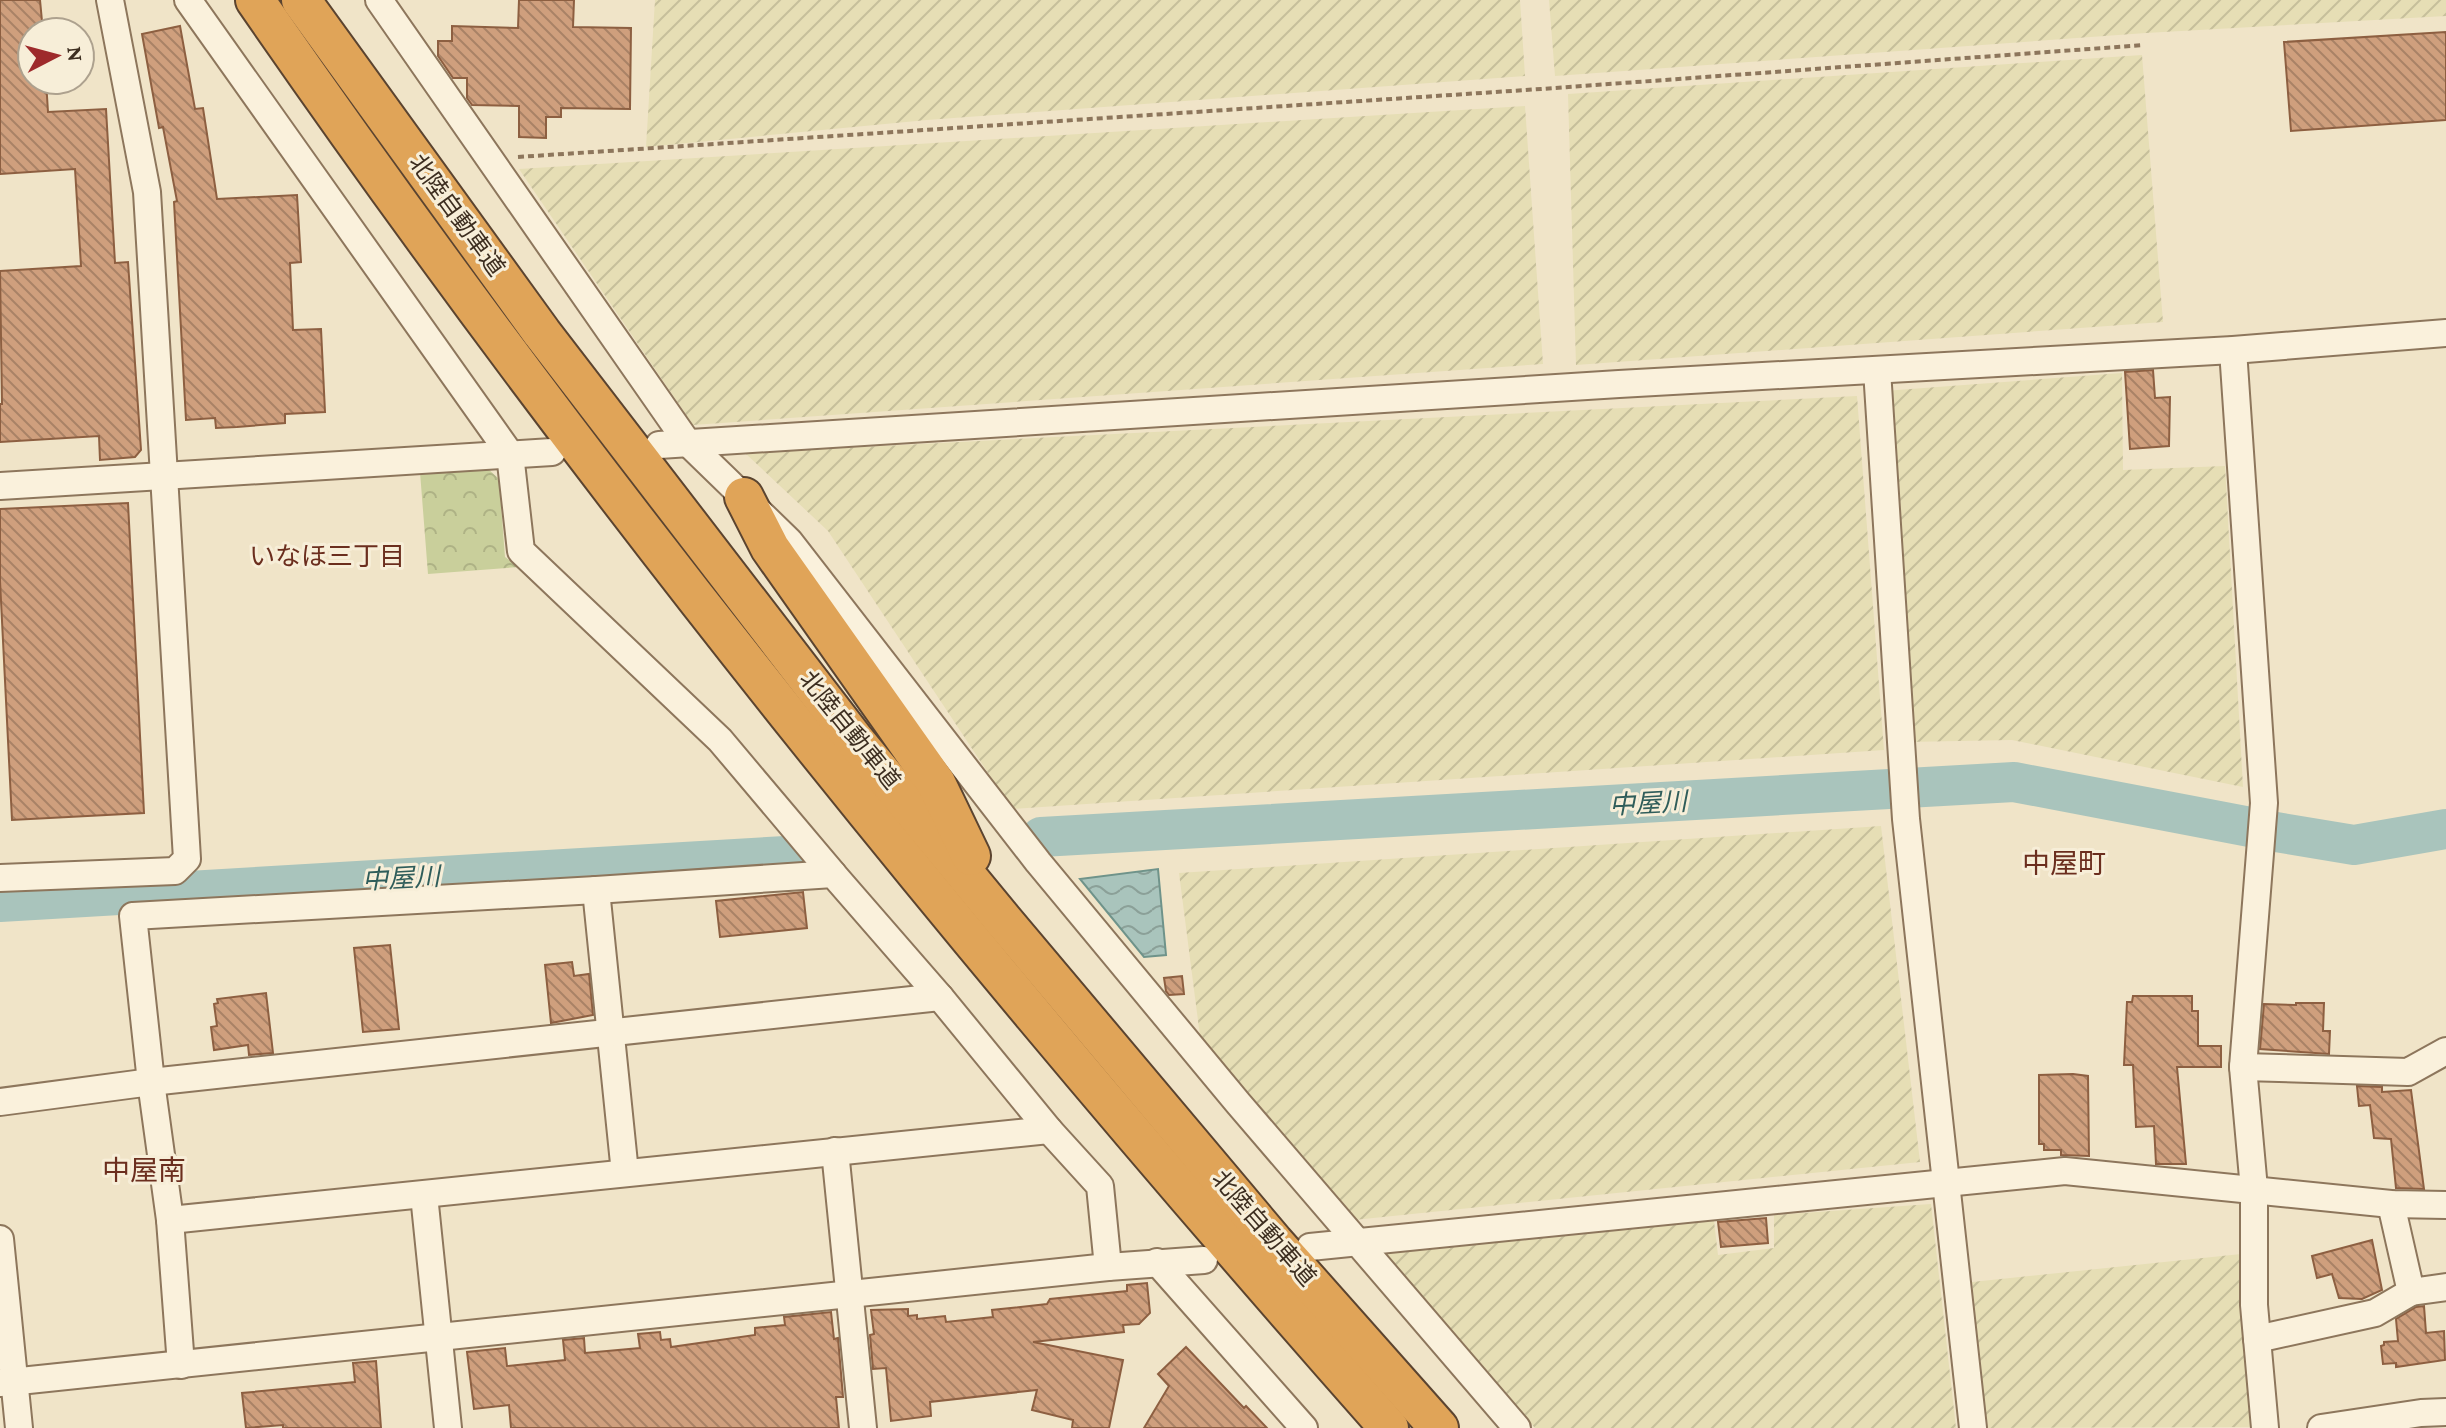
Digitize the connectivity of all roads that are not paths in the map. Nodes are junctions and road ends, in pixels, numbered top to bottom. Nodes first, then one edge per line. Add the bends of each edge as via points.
1 (110, 0) edge
2 (188, 0) edge
3 (255, 0) edge
4 (301, 0) edge
5 (334, 0) edge
6 (379, 0) edge
7 (2446, 333) edge
8 (2233, 350) junction
9 (1877, 370) junction
10 (687, 442) junction
11 (659, 445) dead end
12 (552, 452) dead end
13 (510, 454) junction
14 (164, 475) junction
15 (0, 486) edge
16 (744, 497) junction
17 (710, 553) junction
18 (833, 874) junction
19 (0, 878) edge
20 (596, 890) junction
21 (1003, 920) junction
22 (940, 997) junction
23 (611, 1035) junction
24 (2446, 1051) edge
25 (2243, 1067) junction
26 (151, 1082) junction
27 (0, 1102) edge
28 (1049, 1130) junction
29 (835, 1151) junction
30 (625, 1173) junction
31 (1944, 1183) junction
32 (2254, 1189) junction
33 (424, 1195) junction
34 (2391, 1204) junction
35 (2446, 1205) edge
36 (170, 1220) junction
37 (0, 1239) edge
38 (1360, 1241) junction
39 (1310, 1247) dead end
40 (1204, 1260) dead end
41 (1157, 1262) junction
42 (1108, 1267) junction
43 (2446, 1287) edge
44 (2411, 1292) junction
45 (850, 1293) junction
46 (439, 1338) junction
47 (2257, 1339) junction
48 (181, 1365) junction
49 (7, 1383) edge
50 (2446, 1412) edge
51 (19, 1428) edge
52 (448, 1428) edge
53 (863, 1428) edge
54 (1304, 1428) edge
55 (1389, 1428) edge
56 (1439, 1428) edge
57 (1517, 1428) edge
58 (1973, 1428) edge
59 (2265, 1428) edge
60 (2321, 1428) edge

1 - 14 street via 145,173
2 - 13 street
3 - 55 highway, 北陸自動車道 via 494,331 824,759 1058,1045
4 - 17 highway, 北陸自動車道 via 542,333
5 - 17 highway via 432,158 658,471
6 - 10 street
7 - 8 street
8 - 9 street
8 - 25 street via 2264,803
9 - 10 street
9 - 31 street via 1906,819
10 - 11 street
10 - 16 street
12 - 13 street
13 - 14 street
13 - 18 street via 521,551 720,740
14 - 15 street
14 - 19 street via 187,859 175,871
16 - 21 highway via 770,548 936,783
16 - 38 street via 789,541 1038,862
17 - 21 highway, 北陸自動車道
18 - 20 street
18 - 22 street
20 - 23 street
20 - 26 street via 133,916
21 - 56 highway, 北陸自動車道 via 1274,1242
22 - 23 street
22 - 28 street
23 - 26 street
23 - 30 street
24 - 25 street via 2408,1072
25 - 32 street
26 - 27 street
26 - 36 street
28 - 29 street
28 - 42 street via 1100,1186
29 - 30 street
29 - 45 street
30 - 33 street
31 - 32 street via 2065,1171
31 - 38 street
31 - 58 street
32 - 34 street
32 - 47 street
33 - 36 street
33 - 46 street
34 - 35 street
34 - 44 street
36 - 48 street
37 - 49 street
38 - 39 street
38 - 57 street
40 - 41 street
41 - 42 street
41 - 54 street
42 - 45 street
43 - 44 street
44 - 47 street via 2375,1313
45 - 46 street
45 - 53 street
46 - 48 street
46 - 52 street
47 - 59 street
48 - 49 street
49 - 51 street
50 - 60 street

